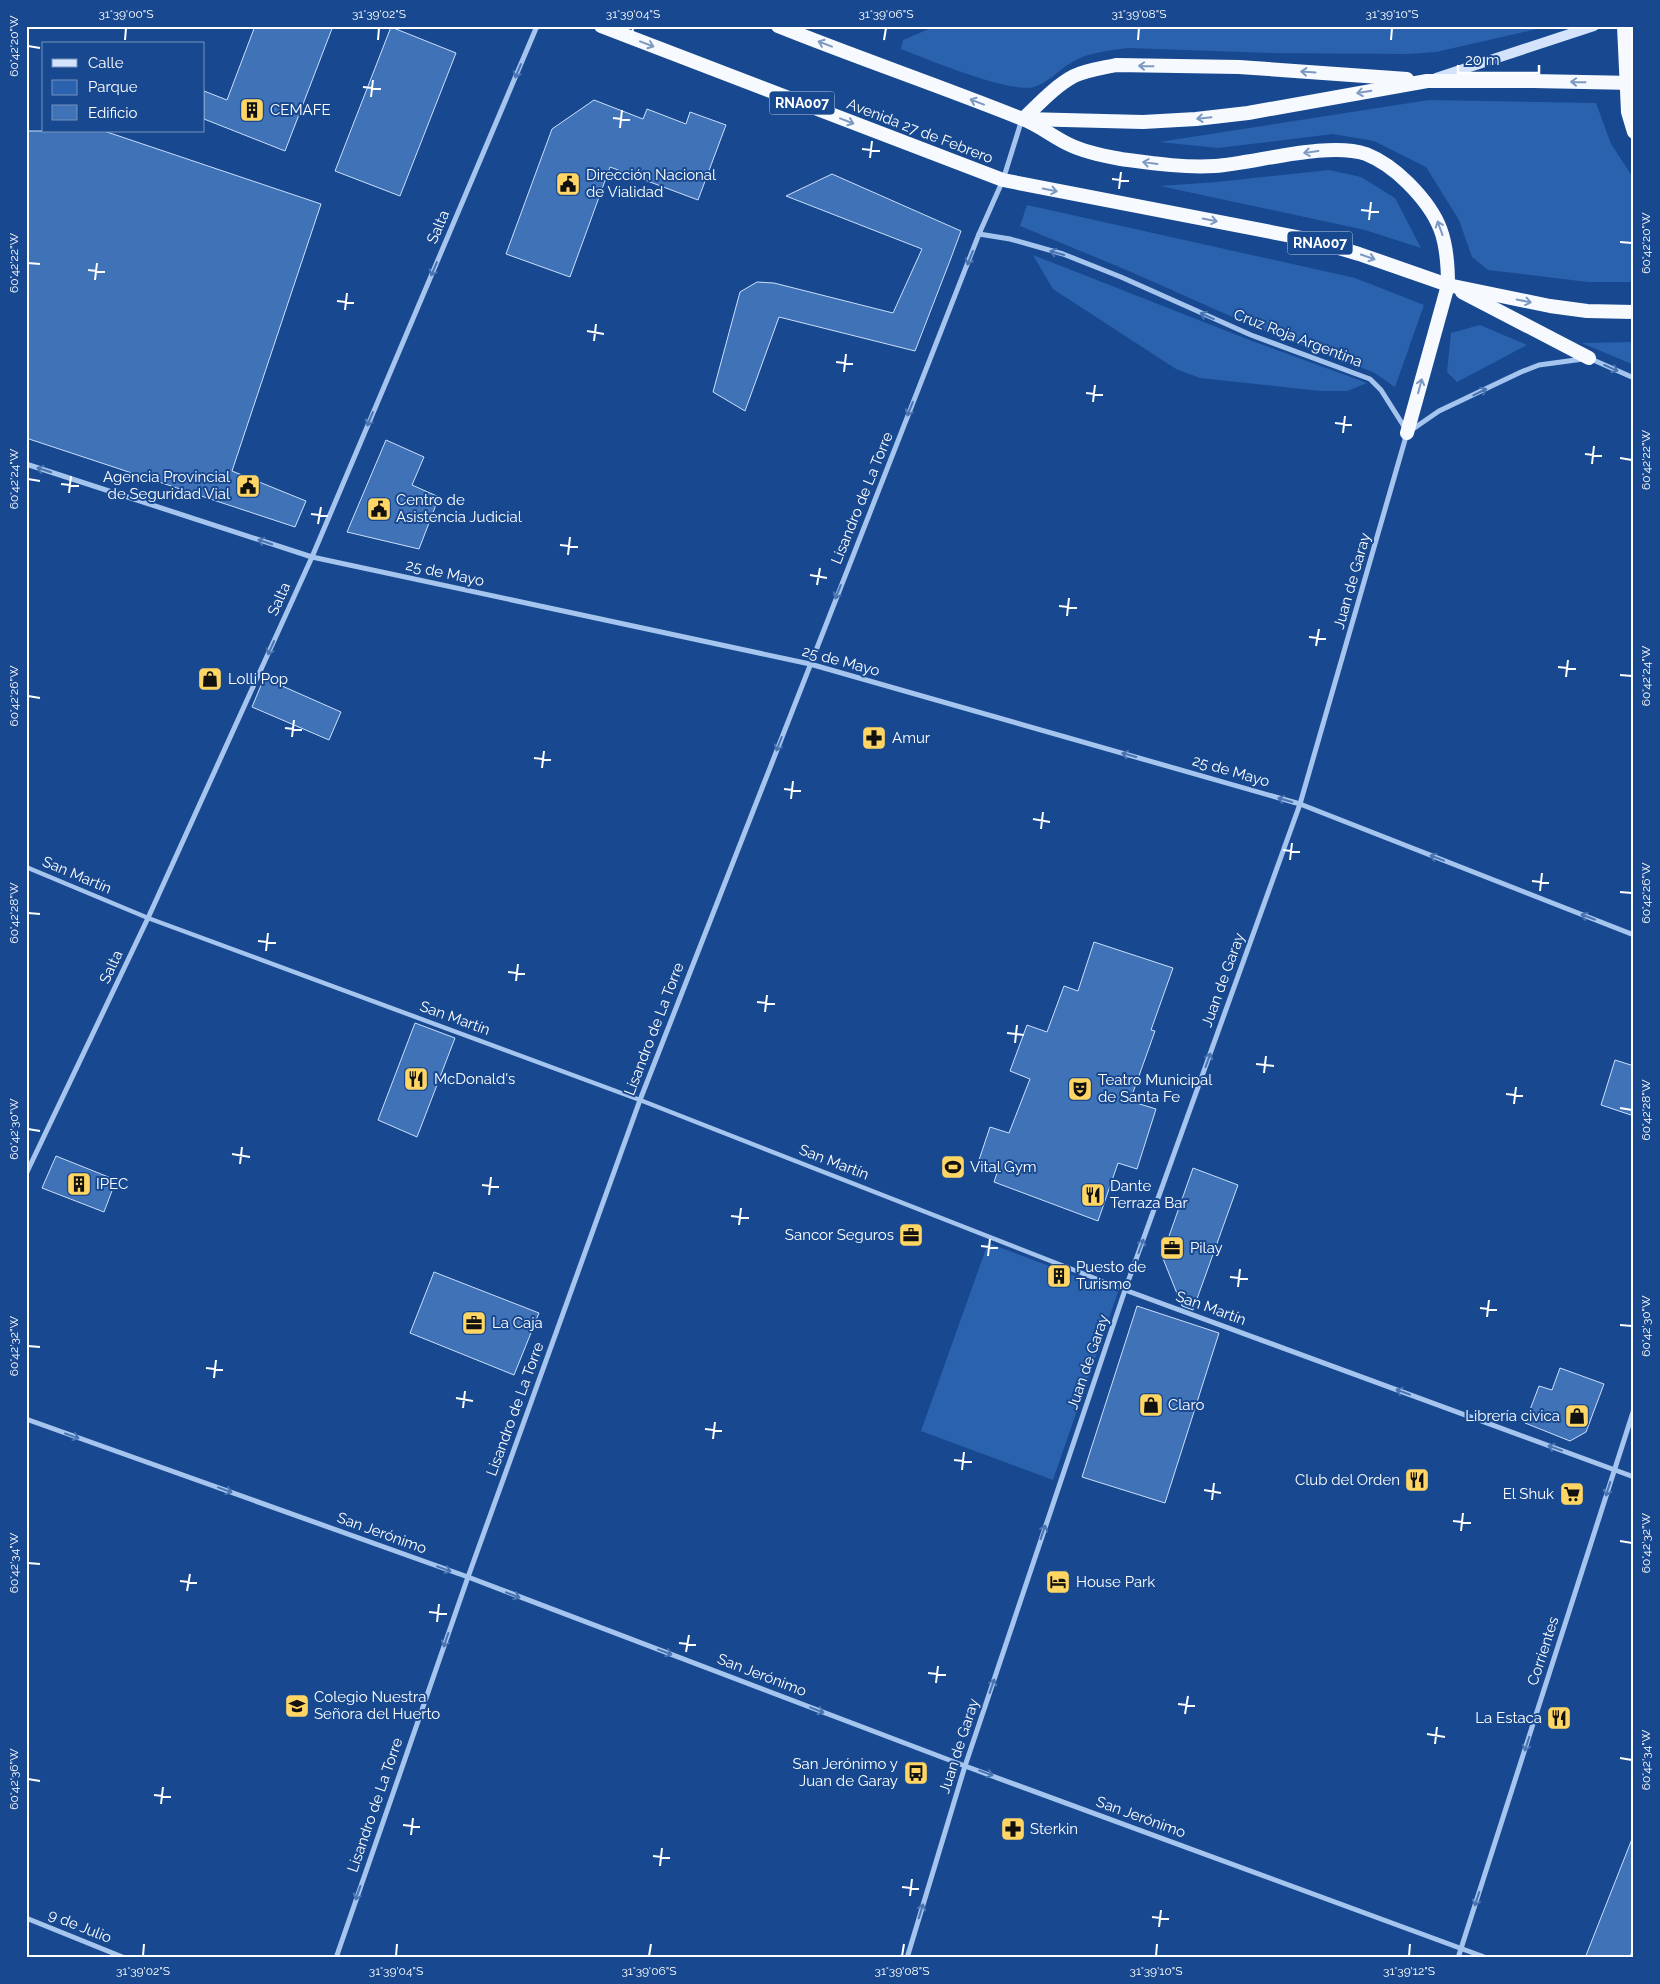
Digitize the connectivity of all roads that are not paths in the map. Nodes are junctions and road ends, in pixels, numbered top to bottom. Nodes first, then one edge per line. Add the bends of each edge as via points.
1 (537, 26) edge
2 (601, 26) edge
3 (778, 26) edge
4 (1594, 26) edge
5 (1624, 26) edge
6 (1426, 81) junction
7 (1630, 83) edge
8 (1023, 118) junction
9 (1634, 132) edge
10 (1003, 180) junction
11 (979, 234) junction
12 (1448, 285) junction
13 (1634, 312) edge
14 (1588, 358) junction
15 (1634, 378) edge
16 (1408, 433) junction
17 (26, 464) edge
18 (312, 557) junction
19 (810, 664) junction
20 (1300, 804) junction
21 (26, 867) edge
22 (148, 918) junction
23 (1634, 934) edge
24 (640, 1100) junction
25 (26, 1174) edge
26 (1125, 1290) junction
27 (1634, 1409) edge
28 (26, 1419) edge
29 (1614, 1470) junction
30 (1634, 1477) edge
31 (468, 1578) junction
32 (965, 1766) junction
33 (26, 1918) edge
34 (1461, 1948) junction
35 (125, 1958) edge
36 (336, 1958) edge
37 (907, 1958) edge
38 (1458, 1958) edge
39 (1487, 1958) edge

1 -> 18 street, Salta
2 -> 10 highway, Avenida 27 de Febrero / RNA007
8 -> 3 highway
4 - 6 main road
5 - 7 highway
7 -> 6 highway
6 -> 8 highway via 1248,113 1196,119 1142,122
6 -> 8 highway via 1239,67 1116,65 1075,76 1052,91
7 - 9 highway via 1628,112
8 - 10 street, Lisandro de La Torre
12 -> 8 highway via 1448,262 1442,233 1426,201 1397,173 1367,155 1325,150 1214,166 1160,164 1097,154 1070,145
10 - 11 street, Lisandro de La Torre
10 -> 12 highway, RNA007 via 1312,240
16 -> 11 street, Cruz Roja Argentina via 1381,390 1370,379 1251,335 1063,254
11 -> 19 street, Lisandro de La Torre
12 -> 13 highway, RNA007 via 1559,307
12 - 14 highway
16 -> 12 highway
14 -> 15 street
16 -> 14 street via 1439,412 1521,372 1539,365
16 - 20 street, Juan de Garay
18 -> 17 street, 25 de Mayo
18 - 19 street, 25 de Mayo
18 -> 22 street, Salta
20 -> 19 street, 25 de Mayo
19 -> 24 street, Lisandro de La Torre
23 -> 20 street, 25 de Mayo
26 -> 20 street, Juan de Garay
21 - 22 street, San Martín
22 - 24 street, San Martín
22 - 25 street, Salta
24 - 26 street, San Martín
24 - 31 street, Lisandro de La Torre
29 -> 26 street, San Martín
32 -> 26 street, Juan de Garay
27 - 29 street, Corrientes
28 -> 31 street, San Jerónimo
29 - 30 street, San Martín
29 -> 34 street, Corrientes
31 -> 32 street, San Jerónimo
31 -> 36 street, Lisandro de La Torre
32 -> 34 street, San Jerónimo
37 -> 32 street, Juan de Garay
33 - 35 street, 9 de Julio
34 - 38 street, Corrientes
34 - 39 street, San Jerónimo

